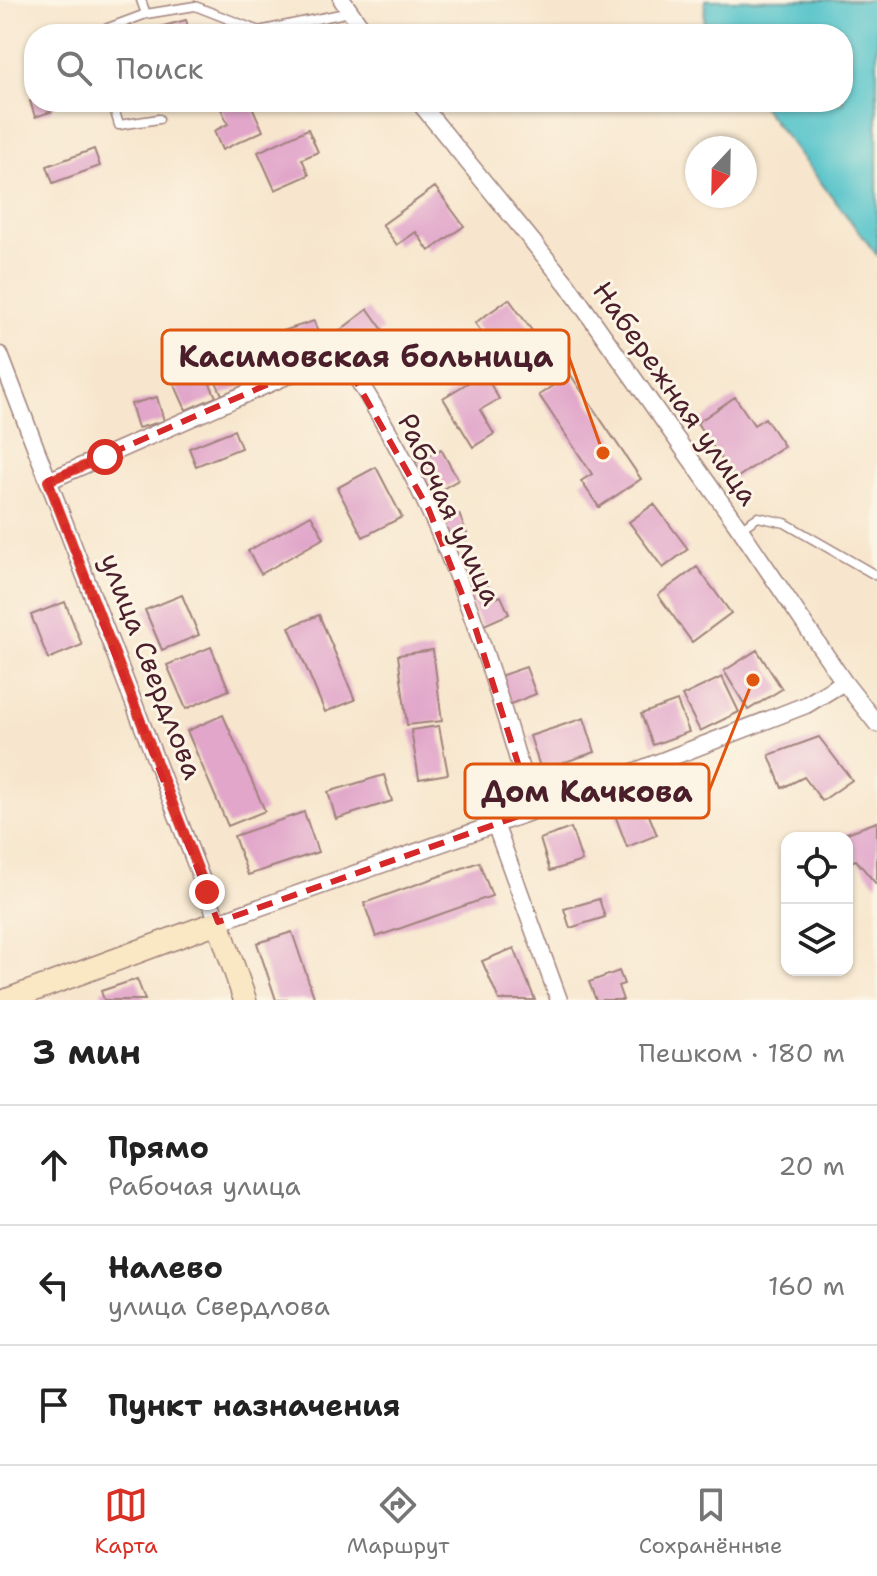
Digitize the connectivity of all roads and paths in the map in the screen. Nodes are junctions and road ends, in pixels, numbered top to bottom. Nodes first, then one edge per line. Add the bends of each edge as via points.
1 (141, 0) edge
2 (346, 6) edge
3 (146, 14) junction
4 (119, 24) edge
5 (241, 24) edge
6 (283, 24) edge
7 (359, 24) edge
8 (115, 112) edge
9 (427, 112) edge
10 (159, 119) dead end
11 (0, 355) edge
12 (48, 481) junction
13 (740, 529) junction
14 (877, 576) edge
15 (844, 682) junction
16 (877, 724) edge
17 (533, 811) junction
18 (495, 824) junction
19 (218, 922) junction
20 (7, 1000) edge
21 (245, 1000) edge
22 (559, 1000) edge

1 - 3 lane
2 - 6 lane
2 - 7 street
3 - 4 lane
3 - 5 lane via 195,6
8 - 10 lane via 119,125
9 - 13 street, Набережная улица via 567,284
11 - 12 street, улица Свердлова
12 - 17 street, Рабочая улица via 332,356 344,360 402,454 429,510 476,630
12 - 19 street, улица Свердлова
13 - 14 lane via 758,517 785,523
13 - 15 street, Набережная улица
15 - 16 street, Набережная улица
15 - 17 street via 806,705
17 - 18 street
18 - 19 street
18 - 22 street
19 - 20 main road
19 - 21 main road, улица Свердлова

